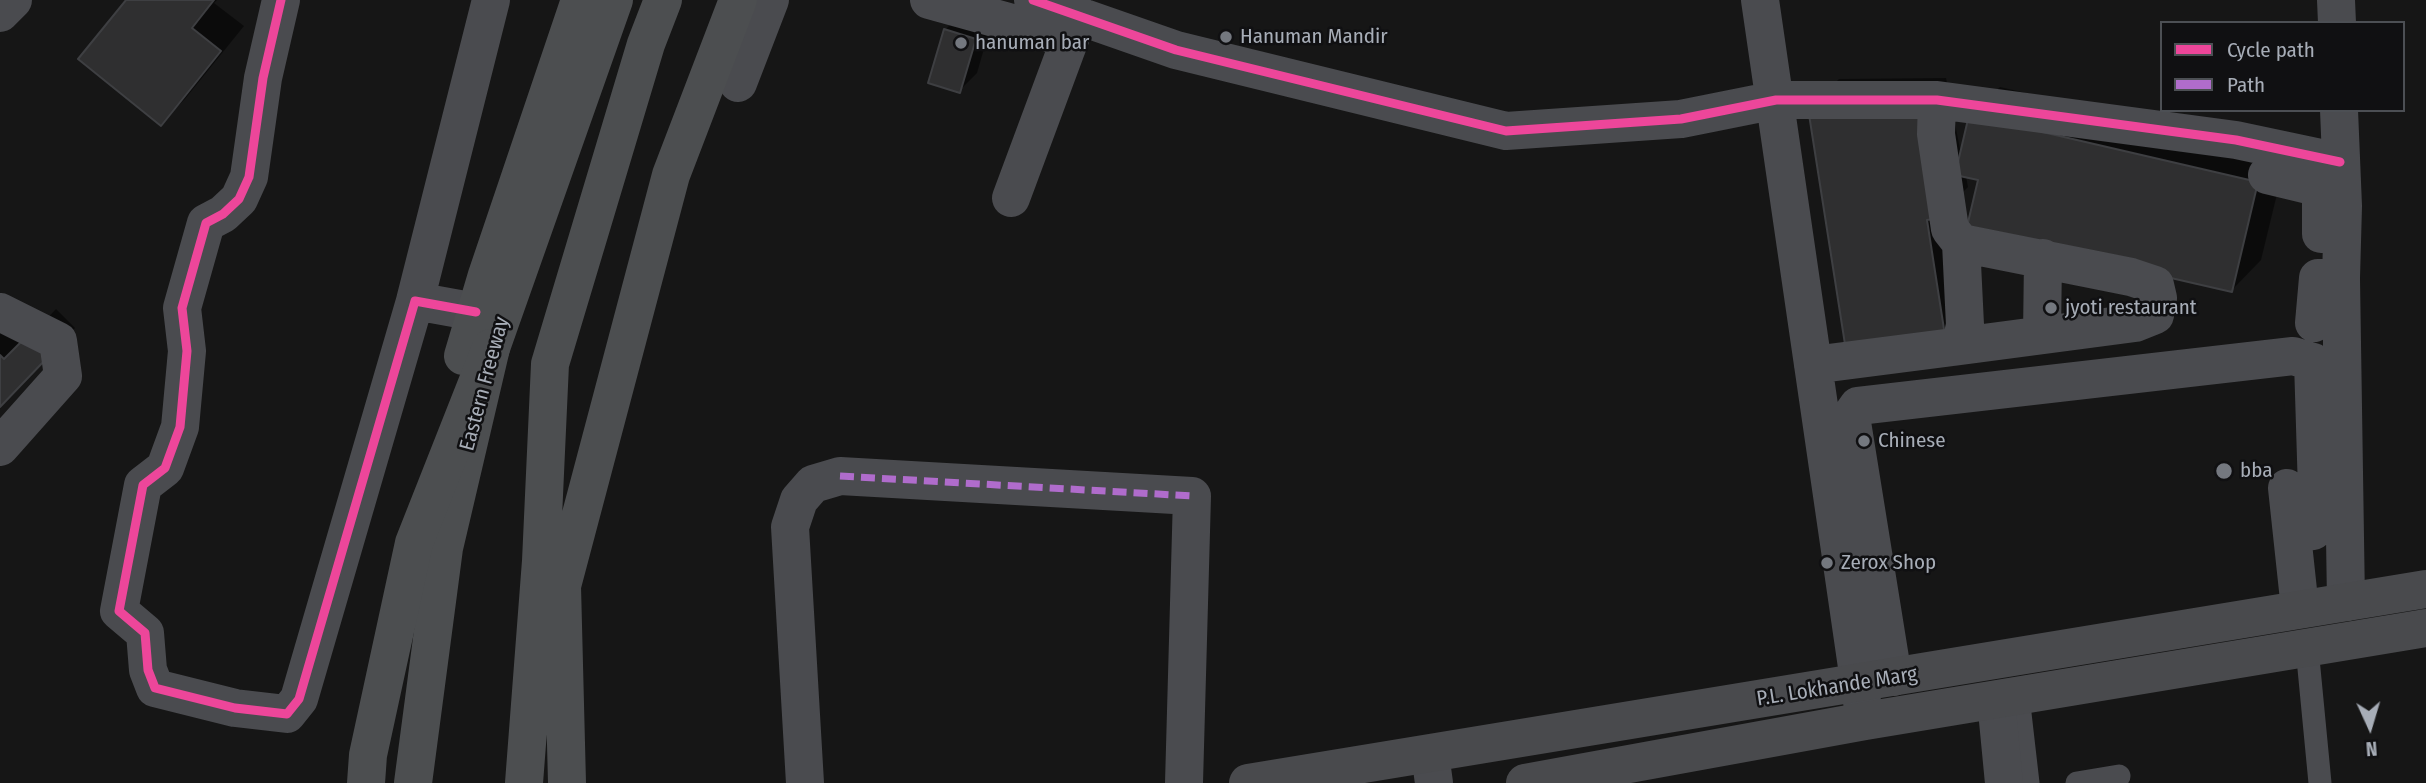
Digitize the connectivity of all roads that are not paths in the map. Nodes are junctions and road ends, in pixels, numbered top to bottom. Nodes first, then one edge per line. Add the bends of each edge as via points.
1 (13, 0) edge
2 (281, 0) edge
3 (491, 0) edge
4 (580, 0) edge
5 (614, 0) edge
6 (663, 0) edge
7 (738, 0) edge
8 (770, 0) edge
9 (929, 0) edge
10 (1033, 0) edge
11 (1760, 0) edge
12 (2336, 0) edge
13 (0, 13) edge
14 (2337, 21) edge
15 (1074, 27) junction
16 (738, 83) dead end
17 (1776, 100) junction
18 (1937, 100) junction
19 (2339, 112) edge
20 (2340, 162) junction
21 (2267, 175) dead end
22 (1012, 198) dead end
23 (1961, 243) junction
24 (2043, 258) junction
25 (2330, 278) junction
26 (415, 301) junction
27 (0, 312) edge
28 (476, 312) junction
29 (2314, 323) dead end
30 (2042, 335) junction
31 (1953, 346) junction
32 (491, 348) junction
33 (1813, 365) junction
34 (0, 447) edge
35 (2287, 488) dead end
36 (2292, 533) junction
37 (2426, 589) edge
38 (2346, 602) junction
39 (2300, 609) junction
40 (2426, 628) edge
41 (2307, 648) junction
42 (1875, 680) junction
43 (2007, 698) junction
44 (1865, 721) junction
45 (1432, 768) edge
46 (2119, 776) dead end
47 (366, 783) edge
48 (397, 783) edge
49 (414, 783) edge
50 (524, 783) edge
51 (567, 783) edge
52 (805, 783) edge
53 (1184, 783) edge
54 (1248, 783) edge
55 (1525, 783) edge
56 (2004, 783) edge
57 (2028, 783) edge
58 (2077, 783) edge
59 (2320, 783) edge

1 - 13 street
2 - 26 street via 263,78 249,177 239,199 206,223 182,308 187,351 180,427 164,468 143,485 119,611 145,633 148,670 155,688 235,708 287,714 299,699
3 - 26 street
4 - 28 highway
5 - 32 highway, Eastern Freeway
6 - 50 highway via 550,364
7 - 51 highway via 671,175 562,586
8 - 16 street
9 - 15 street
10 - 15 street
11 - 17 street
12 - 14 street
15 - 17 street via 1506,131 1681,119
15 - 22 street
17 - 18 street
17 - 33 street
18 - 20 street via 2236,140
18 - 23 street via 1936,134 1950,229
19 - 20 street
20 - 25 street via 2343,206
21 - 25 street via 2321,188
23 - 24 street
23 - 31 street via 1965,325 1962,339
24 - 30 street
24 - 30 street via 2155,285 2158,298 2155,315 2134,323
25 - 29 street
25 - 38 street
26 - 28 street
27 - 34 street via 58,341 63,376
28 - 48 highway via 450,403
30 - 31 street
31 - 33 street
32 - 47 highway, bridge via 414,542 368,755
32 - 49 highway, Eastern Freeway, bridge via 444,548
33 - 42 street
35 - 36 street
36 - 39 street
36 - 42 street via 2314,531 2318,523 2313,362 2293,356 1858,407 1851,416
37 - 38 main road, P.L. Lokhande Marg
38 - 39 main road, P.L. Lokhande Marg
39 - 42 main road, P.L. Lokhande Marg
40 - 41 main road, P.L. Lokhande Marg
41 - 43 main road, P.L. Lokhande Marg
41 - 59 lane
42 - 44 street
42 - 45 main road, P.L. Lokhande Marg
43 - 44 main road, P.L. Lokhande Marg
43 - 56 street
43 - 57 lane
44 - 55 main road, P.L. Lokhande Marg
45 - 54 main road, P.L. Lokhande Marg
46 - 58 lane
52 - 53 street via 790,527 799,500 813,484 840,476 1192,496

